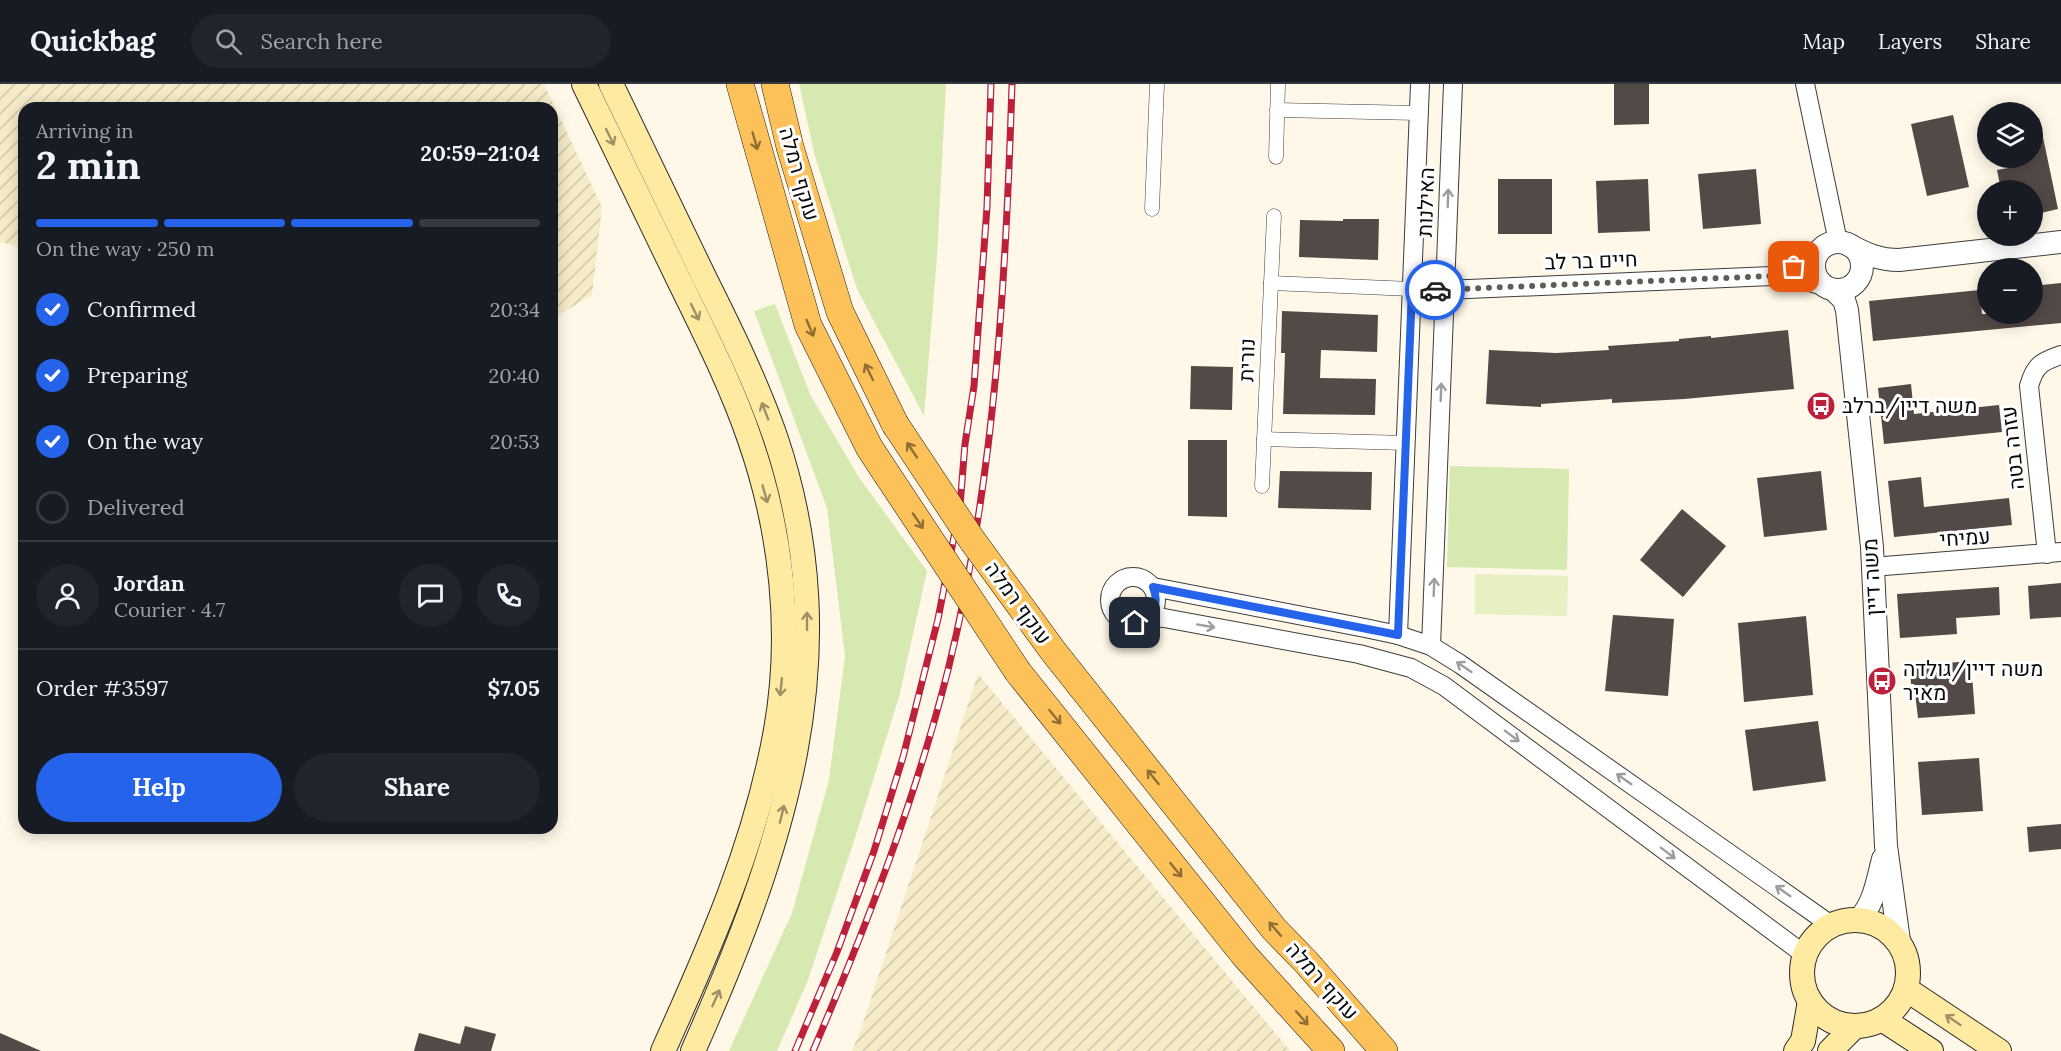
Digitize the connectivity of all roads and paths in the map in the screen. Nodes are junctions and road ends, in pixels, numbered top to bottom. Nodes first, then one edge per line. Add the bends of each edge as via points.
1 (584, 84) edge
2 (611, 84) edge
3 (740, 84) edge
4 (775, 84) edge
5 (1157, 84) edge
6 (1278, 84) edge
7 (1419, 84) edge
8 (1453, 84) edge
9 (1805, 84) edge
10 (1277, 111) junction
11 (1419, 113) junction
12 (1276, 157) dead end
13 (1152, 208) dead end
14 (1274, 216) dead end
15 (2061, 242) edge
16 (1843, 243) junction
17 (1817, 254) junction
18 (1899, 260) junction
19 (1772, 276) junction
20 (1271, 282) junction
21 (1843, 285) junction
22 (1412, 289) junction
23 (1445, 290) junction
24 (2061, 355) edge
25 (1264, 439) junction
26 (1439, 441) junction
27 (1407, 443) junction
28 (1262, 486) dead end
29 (2054, 553) edge
30 (1872, 567) junction
31 (1153, 587) junction
32 (1149, 617) junction
33 (1398, 635) junction
34 (1431, 646) junction
35 (1886, 846) junction
36 (1859, 919) junction
37 (1831, 925) junction
38 (1899, 941) junction
39 (1805, 955) junction
40 (1906, 989) junction
41 (1810, 1000) junction
42 (1882, 1019) junction
43 (1855, 1026) junction
44 (663, 1051) edge
45 (693, 1051) edge
46 (1331, 1051) edge
47 (1384, 1051) edge
48 (1796, 1051) edge
49 (1830, 1051) edge
50 (1931, 1051) edge
51 (1999, 1051) edge

1 -> 44 main road via 720,363 746,430 771,514 782,586 781,687 760,803 735,881
45 -> 2 main road via 752,910 782,819 798,741 807,665 806,591 796,516 776,440 746,362
3 -> 46 main road, עוקף רמלה, bridge via 808,325 869,447 1018,672 1245,956
47 -> 4 main road, עוקף רמלה, bridge via 1274,929 1053,651 972,540 895,424 840,312
5 - 13 street
6 - 10 street
7 - 11 street, האילנות
23 -> 8 street, האילנות
9 - 16 street
10 - 11 street
10 - 12 street
11 - 22 street, האילנות
14 - 20 street, נורית
15 - 18 street
16 - 17 street via 1822,248
16 - 18 street via 1869,256
16 - 21 street via 1859,255 1862,269
17 - 19 street, חיים בר לב
17 - 21 street via 1814,269 1820,283
18 - 21 street
19 - 21 street, חיים בר לב
19 - 23 street, חיים בר לב
20 - 22 street
20 - 25 street, נורית
21 - 30 street, משה דיין
22 - 23 street, חיים בר לב
22 - 27 street, האילנות
26 -> 23 street, האילנות
24 - 29 street, עזרה בטה via 2039,363 2029,386
25 - 27 street
25 - 28 street, נורית
26 - 27 street
34 -> 26 street, האילנות
27 - 33 street, האילנות
29 - 30 street, עמיחי
30 - 35 street, משה דיין
31 - 32 street via 1156,603
31 - 32 street via 1142,578 1127,577 1111,593 1111,608 1120,620 1135,623
31 - 33 street
32 -> 39 street via 1359,654 1411,668 1444,686
33 - 34 street
37 -> 34 street
35 - 36 street, משה דיין via 1871,898
35 - 38 street, משה דיין
36 - 37 main road
36 - 38 main road via 1874,922
37 - 39 main road via 1820,932
38 - 40 main road via 1909,973
39 - 41 main road via 1802,970
40 - 42 main road
51 -> 40 main road
41 - 43 main road via 1830,1020
41 - 48 main road via 1803,1041
42 - 43 main road
42 - 50 main road
43 - 49 main road

